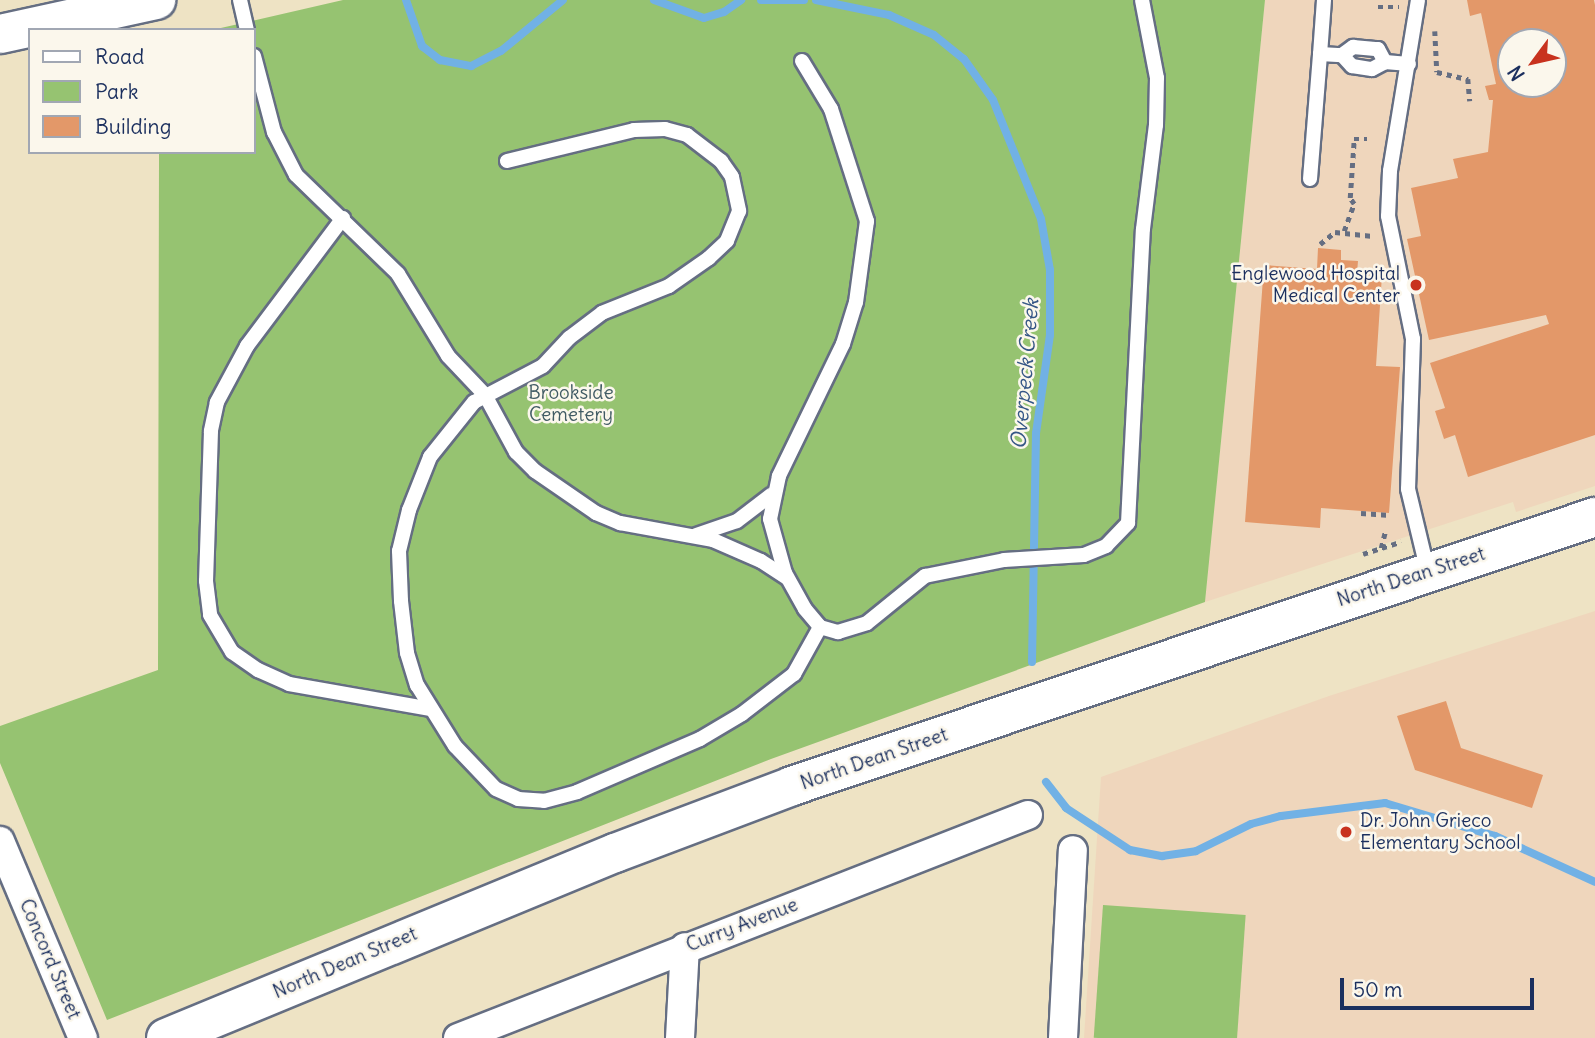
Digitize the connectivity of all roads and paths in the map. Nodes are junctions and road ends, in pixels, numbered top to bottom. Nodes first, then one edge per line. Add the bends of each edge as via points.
1 (156, 0) edge
2 (240, 0) edge
3 (1142, 0) edge
4 (1324, 0) edge
5 (1418, 0) edge
6 (1435, 27) dead end
7 (247, 28) edge
8 (0, 34) edge
9 (1320, 54) junction
10 (802, 61) dead end
11 (256, 63) edge
12 (1409, 64) junction
13 (1469, 101) dead end
14 (1367, 139) dead end
15 (507, 161) dead end
16 (1310, 179) dead end
17 (343, 218) junction
18 (1344, 231) junction
19 (1320, 244) dead end
20 (1378, 245) dead end
21 (485, 394) junction
22 (771, 495) junction
23 (1361, 513) dead end
24 (1390, 515) dead end
25 (1595, 517) edge
26 (1385, 532) dead end
27 (691, 537) junction
28 (1401, 542) dead end
29 (1380, 549) junction
30 (1363, 554) dead end
31 (1428, 572) junction
32 (788, 579) junction
33 (820, 626) junction
34 (431, 709) junction
35 (1028, 815) dead end
36 (0, 841) edge
37 (1073, 850) dead end
38 (685, 947) junction
39 (83, 1038) edge
40 (166, 1038) edge
41 (458, 1038) edge
42 (680, 1038) edge
43 (1063, 1038) edge

1 - 8 main road
2 - 7 lane
3 - 33 lane via 1157,78 1156,125 1143,229 1128,523 1106,546 925,576 852,631
4 - 9 lane
5 - 12 lane
6 - 13 path via 1437,72 1468,79
9 - 12 lane via 1342,55 1352,66 1372,69 1385,62
9 - 16 lane
10 - 22 lane via 831,109 867,221 856,302 843,344
11 - 17 lane via 285,157 310,191
12 - 31 lane via 1390,171 1388,216 1413,338 1408,488
14 - 18 path via 1354,139 1350,198 1354,204
15 - 21 lane via 634,130 665,129 687,135 721,161 732,177 739,211 727,241 684,276 602,313 543,366
17 - 21 lane via 398,274 448,356
17 - 34 lane via 247,346 217,402 211,431 205,581 211,615 232,652 289,684
18 - 19 path via 1329,234
18 - 20 path via 1371,235
21 - 27 lane via 516,452 573,499 620,523
21 - 34 lane via 463,412 430,457 399,551 407,653
22 - 27 lane via 737,521
22 - 32 lane via 775,543
23 - 24 path
25 - 31 main road, North Dean Street
26 - 29 path
27 - 32 lane via 740,551
28 - 29 path
29 - 30 path
31 - 40 main road, North Dean Street via 792,786
32 - 33 lane
33 - 34 lane via 794,674 743,714 644,766 544,801 518,799 496,789 455,746
35 - 38 street, Curry Avenue
36 - 39 street, Concord Street
37 - 43 street
38 - 41 street, Curry Avenue
38 - 42 street

